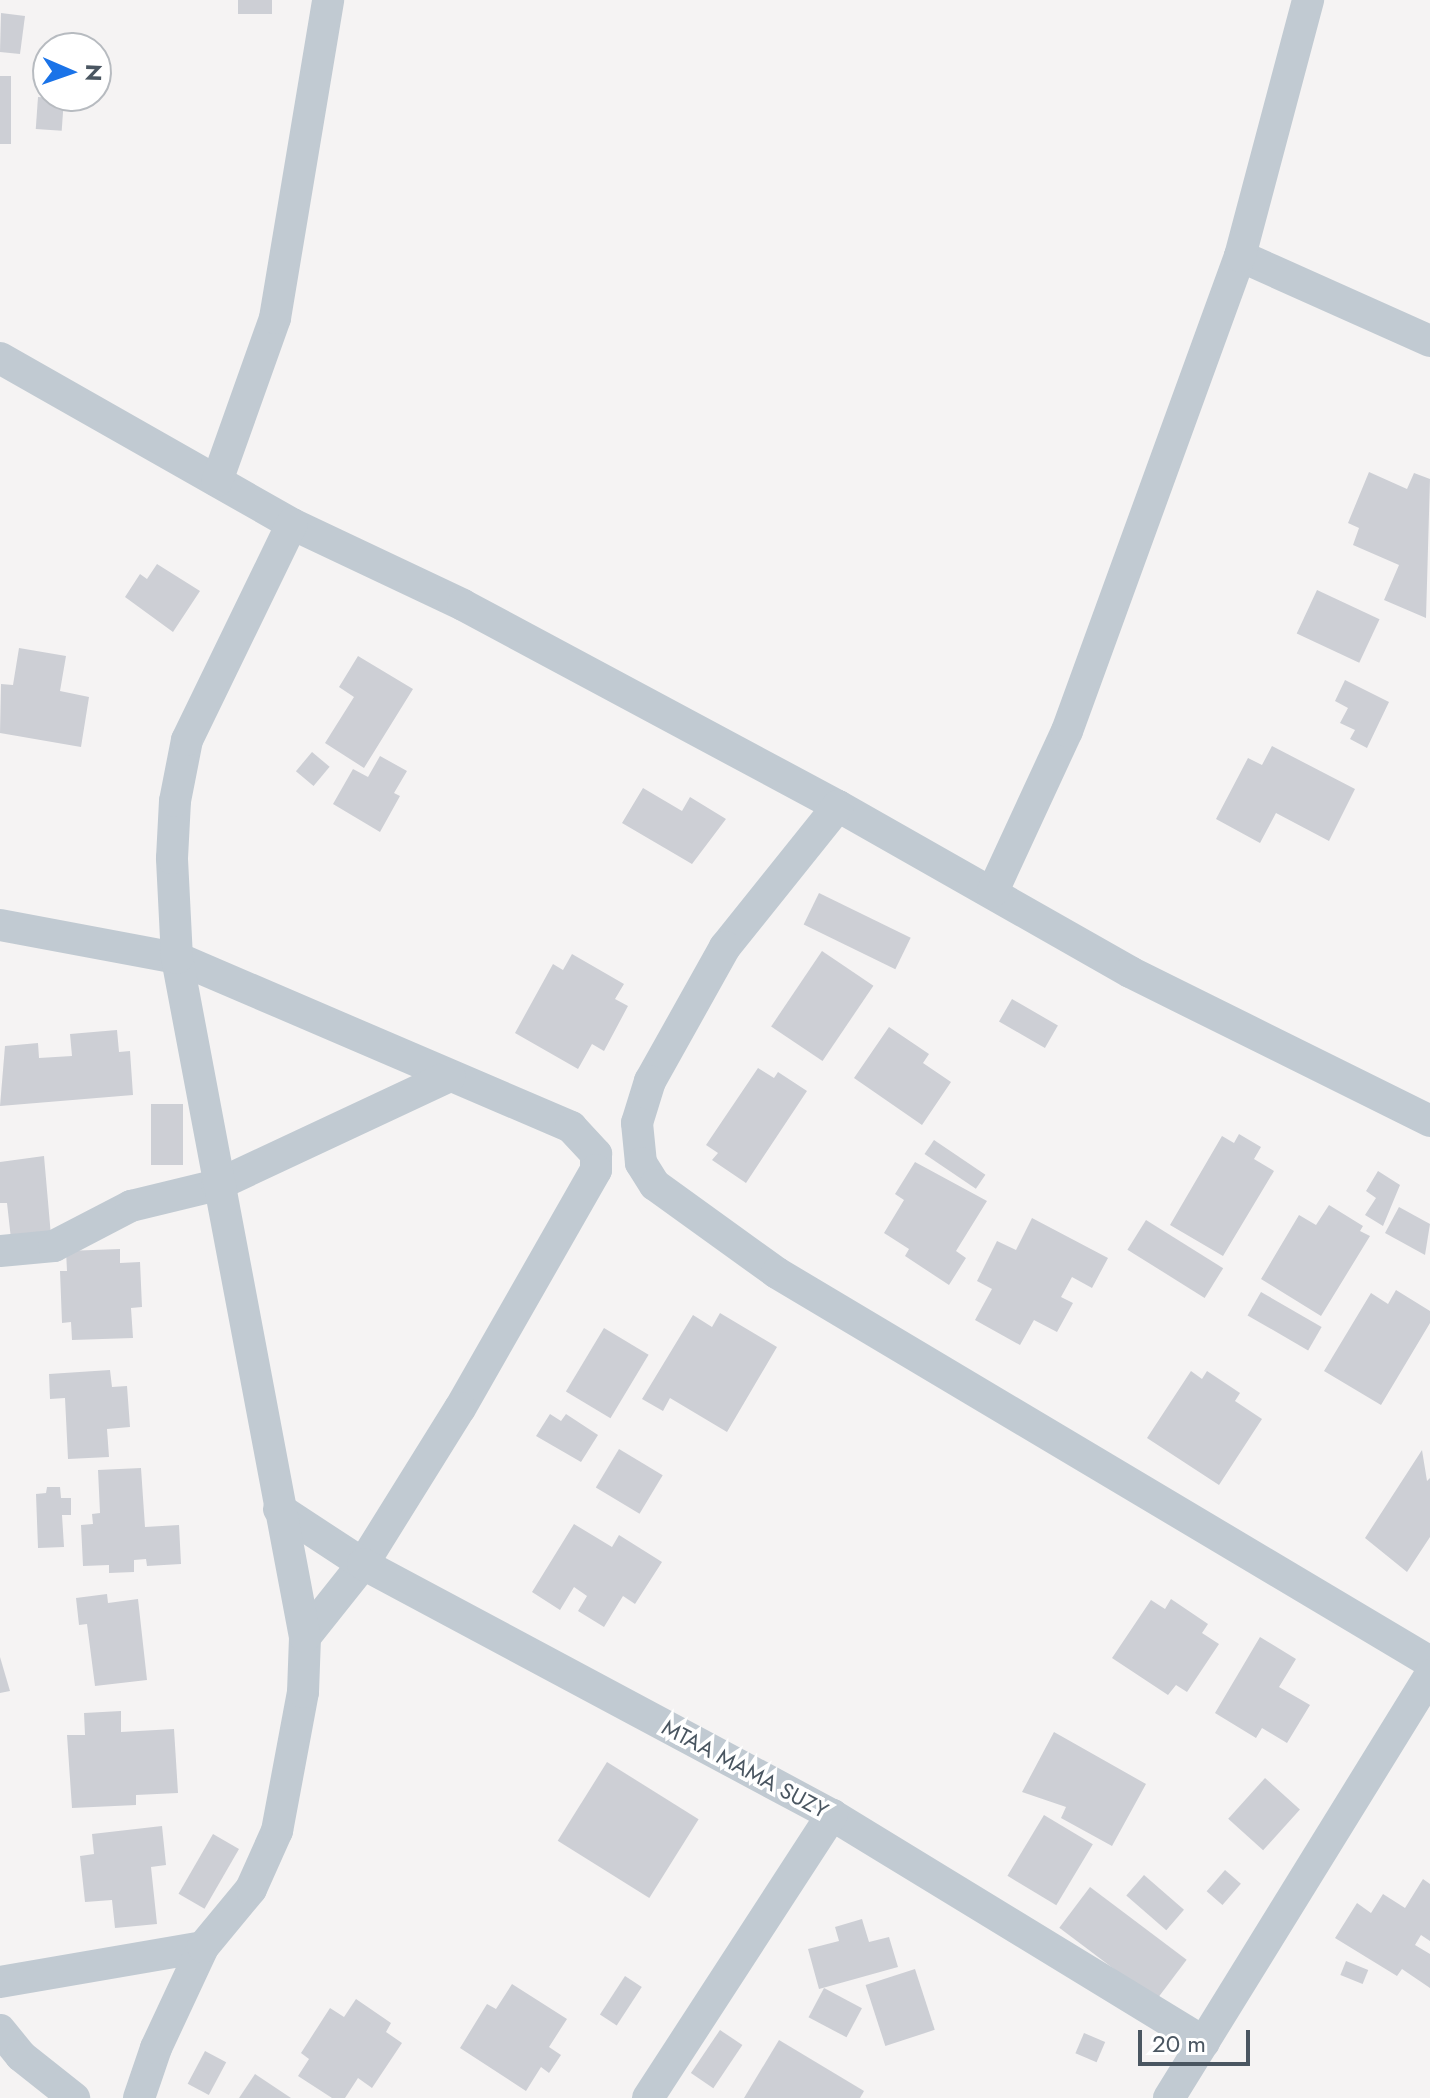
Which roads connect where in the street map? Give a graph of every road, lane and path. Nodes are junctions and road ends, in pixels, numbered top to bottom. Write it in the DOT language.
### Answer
graph roads {
  1 [pos="328,0"];
  2 [pos="1308,0"];
  3 [pos="1240,256"];
  4 [pos="1430,341"];
  5 [pos="0,358"];
  6 [pos="217,481"];
  7 [pos="292,524"];
  8 [pos="838,806"];
  9 [pos="993,891"];
  10 [pos="0,925"];
  11 [pos="177,958"];
  12 [pos="450,1076"];
  13 [pos="1430,1121"];
  14 [pos="217,1185"];
  15 [pos="0,1251"];
  16 [pos="279,1509"];
  17 [pos="363,1564"];
  18 [pos="305,1637"];
  19 [pos="1430,1662"];
  20 [pos="1430,1675"];
  21 [pos="1415,1723"];
  22 [pos="832,1815"];
  23 [pos="203,1947"];
  24 [pos="0,1982"];
  25 [pos="0,2030"];
  26 [pos="1204,2042"];
  27 [pos="74,2098"];
  28 [pos="139,2098"];
  29 [pos="648,2098"];
  30 [pos="1169,2098"];
  1 -- 6 [label="street"];
  2 -- 3 [label="street"];
  3 -- 4 [label="street"];
  3 -- 9 [label="street"];
  5 -- 6 [label="street"];
  6 -- 7 [label="street"];
  7 -- 8 [label="street"];
  7 -- 11 [label="street"];
  8 -- 9 [label="street"];
  8 -- 19 [label="street"];
  9 -- 13 [label="street"];
  10 -- 11 [label="street"];
  11 -- 12 [label="street"];
  11 -- 14 [label="street"];
  12 -- 14 [label="street"];
  12 -- 17 [label="street"];
  14 -- 15 [label="street"];
  14 -- 16 [label="street"];
  16 -- 17 [label="street, MTAA MAMA SUZY"];
  16 -- 18 [label="street"];
  17 -- 18 [label="street"];
  17 -- 22 [label="street, MTAA MAMA SUZY"];
  18 -- 23 [label="street"];
  20 -- 21 [label="street"];
  21 -- 26 [label="street"];
  22 -- 26 [label="street, MTAA MAMA SUZY"];
  22 -- 29 [label="street"];
  23 -- 24 [label="street"];
  23 -- 28 [label="street"];
  25 -- 27 [label="street"];
  26 -- 30 [label="street"];
}
